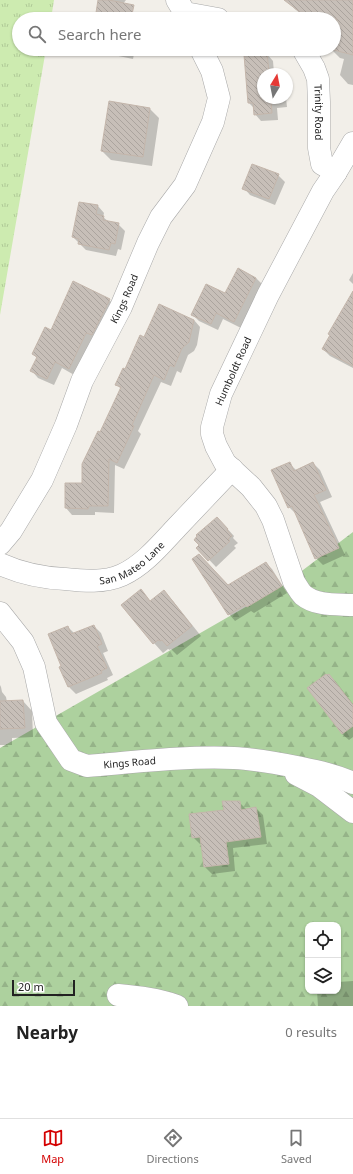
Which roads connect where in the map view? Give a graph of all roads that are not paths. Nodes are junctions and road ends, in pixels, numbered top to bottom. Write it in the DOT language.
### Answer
graph roads {
  1 [pos="205,56"];
  2 [pos="307,56"];
  3 [pos="353,143"];
  4 [pos="336,172"];
  5 [pos="232,469"];
  6 [pos="0,544"];
  7 [pos="0,564"];
  8 [pos="353,605"];
  9 [pos="0,613"];
  10 [pos="274,763"];
  11 [pos="353,783"];
  12 [pos="353,812"];
  13 [pos="118,995"];
  14 [pos="177,1006"];
  1 -- 6 [label="street, Kings Road"];
  2 -- 4 [label="street, Trinity Road"];
  3 -- 4 [label="street, Humboldt Road"];
  4 -- 5 [label="street, Humboldt Road"];
  5 -- 7 [label="street, San Mateo Lane"];
  5 -- 8 [label="street, Humboldt Road"];
  9 -- 10 [label="street, Kings Road"];
  10 -- 11 [label="street, Kings Road"];
  10 -- 12 [label="street"];
  13 -- 14 [label="street"];
}
